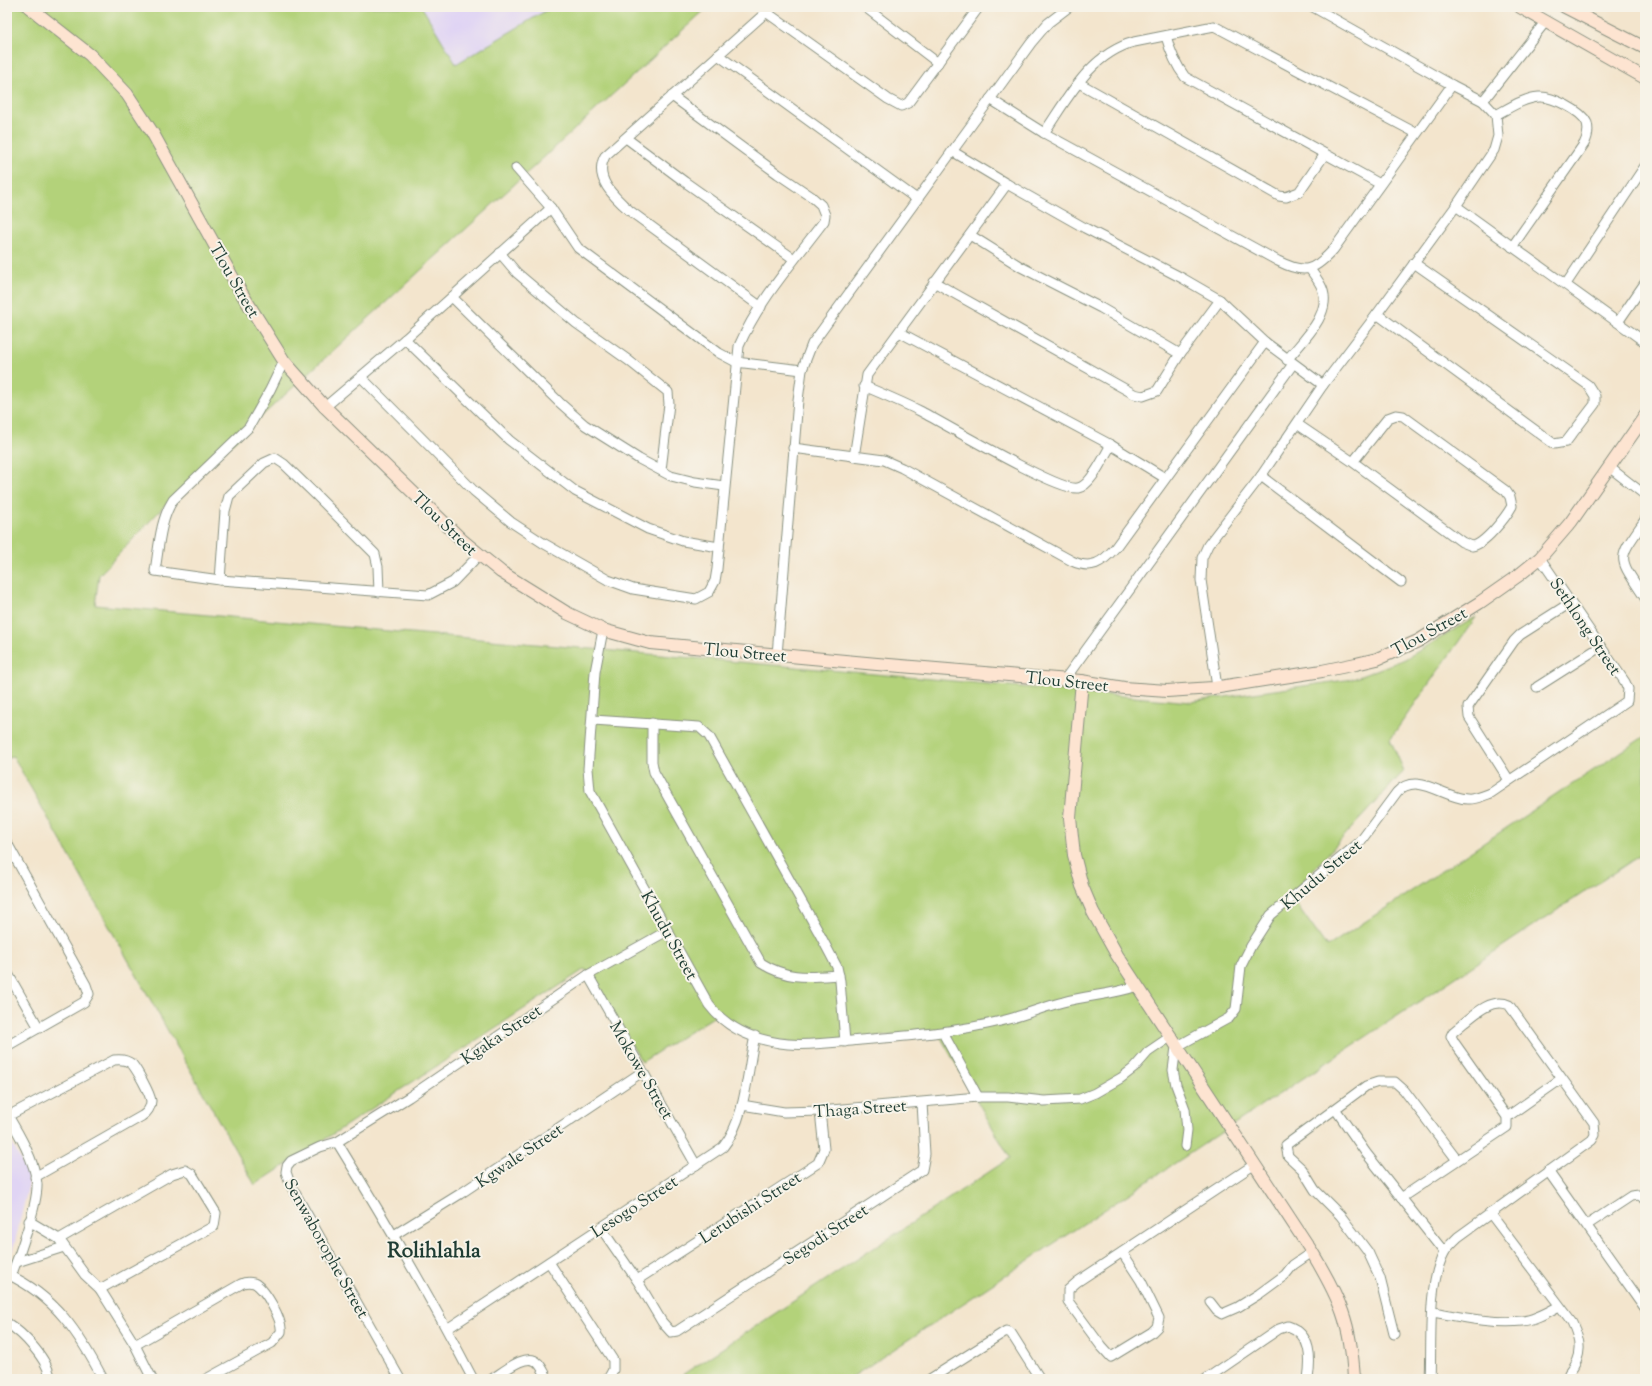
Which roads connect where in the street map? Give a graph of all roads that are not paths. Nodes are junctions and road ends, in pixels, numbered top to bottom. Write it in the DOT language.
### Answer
graph roads {
  1 [pos="29,7"];
  2 [pos="865,7"];
  3 [pos="1069,7"];
  4 [pos="1313,7"];
  5 [pos="1520,7"];
  6 [pos="1565,7"];
  7 [pos="976,8"];
  8 [pos="769,9"];
  9 [pos="1546,21"];
  10 [pos="1166,36"];
  11 [pos="1645,48"];
  12 [pos="718,55"];
  13 [pos="938,63"];
  14 [pos="1645,78"];
  15 [pos="1078,83"];
  16 [pos="1452,85"];
  17 [pos="672,96"];
  18 [pos="990,99"];
  19 [pos="1483,101"];
  20 [pos="1496,115"];
  21 [pos="1044,133"];
  22 [pos="1416,133"];
  23 [pos="626,138"];
  24 [pos="952,151"];
  25 [pos="1325,154"];
  26 [pos="1645,166"];
  27 [pos="516,168"];
  28 [pos="1007,184"];
  29 [pos="1380,184"];
  30 [pos="918,200"];
  31 [pos="1456,206"];
  32 [pos="551,208"];
  33 [pos="970,235"];
  34 [pos="1512,247"];
  35 [pos="500,253"];
  36 [pos="794,259"];
  37 [pos="1414,262"];
  38 [pos="1310,269"];
  39 [pos="934,282"];
  40 [pos="1645,283"];
  41 [pos="1566,284"];
  42 [pos="452,297"];
  43 [pos="1220,300"];
  44 [pos="761,307"];
  45 [pos="1377,314"];
  46 [pos="1618,322"];
  47 [pos="899,332"];
  48 [pos="405,339"];
  49 [pos="1265,342"];
  50 [pos="1645,342"];
  51 [pos="1180,354"];
  52 [pos="284,361"];
  53 [pos="736,362"];
  54 [pos="1290,362"];
  55 [pos="802,370"];
  56 [pos="362,378"];
  57 [pos="1323,385"];
  58 [pos="864,386"];
  59 [pos="325,407"];
  60 [pos="1645,416"];
  61 [pos="1297,424"];
  62 [pos="1111,445"];
  63 [pos="793,448"];
  64 [pos="854,457"];
  65 [pos="1353,462"];
  66 [pos="1609,467"];
  67 [pos="661,470"];
  68 [pos="1261,476"];
  69 [pos="1165,478"];
  70 [pos="724,486"];
  71 [pos="1645,495"];
  72 [pos="1645,520"];
  73 [pos="719,547"];
  74 [pos="479,555"];
  75 [pos="1540,558"];
  76 [pos="220,580"];
  77 [pos="1401,582"];
  78 [pos="379,592"];
  79 [pos="1645,598"];
  80 [pos="1570,603"];
  81 [pos="602,630"];
  82 [pos="1600,647"];
  83 [pos="777,655"];
  84 [pos="1065,679"];
  85 [pos="1082,681"];
  86 [pos="1537,686"];
  87 [pos="1217,687"];
  88 [pos="1628,696"];
  89 [pos="593,720"];
  90 [pos="652,723"];
  91 [pos="1509,780"];
  92 [pos="7,843"];
  93 [pos="667,931"];
  94 [pos="7,972"];
  95 [pos="588,975"];
  96 [pos="839,975"];
  97 [pos="1137,986"];
  98 [pos="39,1028"];
  99 [pos="943,1033"];
  100 [pos="755,1036"];
  101 [pos="845,1042"];
  102 [pos="1173,1042"];
  103 [pos="7,1046"];
  104 [pos="642,1072"];
  105 [pos="1561,1079"];
  106 [pos="978,1098"];
  107 [pos="922,1103"];
  108 [pos="742,1105"];
  109 [pos="1336,1110"];
  110 [pos="820,1111"];
  111 [pos="8,1115"];
  112 [pos="1507,1117"];
  113 [pos="337,1142"];
  114 [pos="1185,1146"];
  115 [pos="1457,1160"];
  116 [pos="1255,1164"];
  117 [pos="696,1165"];
  118 [pos="1548,1171"];
  119 [pos="36,1177"];
  120 [pos="1401,1198"];
  121 [pos="1645,1199"];
  122 [pos="1490,1213"];
  123 [pos="29,1221"];
  124 [pos="1587,1225"];
  125 [pos="601,1228"];
  126 [pos="394,1235"];
  127 [pos="59,1239"];
  128 [pos="64,1247"];
  129 [pos="1122,1252"];
  130 [pos="1312,1252"];
  131 [pos="1444,1252"];
  132 [pos="17,1262"];
  133 [pos="549,1262"];
  134 [pos="9,1275"];
  135 [pos="637,1280"];
  136 [pos="100,1288"];
  137 [pos="1210,1302"];
  138 [pos="1559,1306"];
  139 [pos="1645,1308"];
  140 [pos="1433,1312"];
  141 [pos="7,1323"];
  142 [pos="447,1329"];
  143 [pos="1394,1334"];
  144 [pos="135,1345"];
  145 [pos="1569,1373"];
  146 [pos="50,1379"];
  147 [pos="103,1379"];
  148 [pos="152,1379"];
  149 [pos="206,1379"];
  150 [pos="400,1379"];
  151 [pos="472,1379"];
  152 [pos="492,1379"];
  153 [pos="548,1379"];
  154 [pos="608,1379"];
  155 [pos="930,1379"];
  156 [pos="1040,1379"];
  157 [pos="1206,1379"];
  158 [pos="1308,1379"];
  159 [pos="1354,1379"];
  160 [pos="1430,1379"];
  1 -- 52 [label="street, Tlou Street"];
  2 -- 13 [label="street"];
  3 -- 18 [label="street"];
  4 -- 16 [label="street"];
  5 -- 9 [label="street"];
  6 -- 11 [label="street"];
  7 -- 13 [label="street"];
  8 -- 12 [label="street"];
  8 -- 13 [label="street"];
  9 -- 14 [label="street"];
  9 -- 19 [label="street"];
  10 -- 15 [label="street"];
  10 -- 22 [label="street"];
  10 -- 25 [label="street"];
  12 -- 17 [label="street"];
  12 -- 30 [label="street"];
  15 -- 21 [label="street"];
  15 -- 25 [label="street"];
  16 -- 19 [label="street"];
  16 -- 22 [label="street"];
  17 -- 23 [label="street"];
  17 -- 36 [label="street"];
  18 -- 21 [label="street"];
  18 -- 24 [label="street"];
  19 -- 20 [label="street"];
  20 -- 31 [label="street"];
  20 -- 34 [label="street"];
  21 -- 38 [label="street"];
  22 -- 29 [label="street"];
  23 -- 36 [label="street"];
  23 -- 44 [label="street"];
  24 -- 28 [label="street"];
  24 -- 30 [label="street"];
  25 -- 29 [label="street"];
  26 -- 41 [label="street"];
  27 -- 32 [label="street"];
  28 -- 33 [label="street"];
  28 -- 43 [label="street"];
  29 -- 38 [label="street"];
  30 -- 55 [label="street"];
  31 -- 34 [label="street"];
  31 -- 37 [label="street"];
  32 -- 35 [label="street"];
  32 -- 53 [label="street"];
  33 -- 39 [label="street"];
  33 -- 51 [label="street"];
  34 -- 41 [label="street"];
  35 -- 42 [label="street"];
  35 -- 67 [label="street"];
  36 -- 44 [label="street"];
  37 -- 45 [label="street"];
  37 -- 45 [label="street"];
  38 -- 54 [label="street"];
  39 -- 47 [label="street"];
  39 -- 51 [label="street"];
  40 -- 46 [label="street"];
  41 -- 46 [label="street"];
  42 -- 48 [label="street"];
  42 -- 67 [label="street"];
  43 -- 49 [label="street"];
  43 -- 51 [label="street"];
  44 -- 53 [label="street"];
  45 -- 57 [label="street"];
  46 -- 50 [label="street"];
  47 -- 58 [label="street"];
  47 -- 62 [label="street"];
  48 -- 56 [label="street"];
  48 -- 73 [label="street"];
  49 -- 54 [label="street"];
  49 -- 69 [label="street"];
  52 -- 59 [label="street, Tlou Street"];
  52 -- 76 [label="street"];
  53 -- 55 [label="street"];
  53 -- 70 [label="street"];
  54 -- 57 [label="street"];
  54 -- 84 [label="street"];
  55 -- 63 [label="street"];
  56 -- 59 [label="street"];
  56 -- 73 [label="street"];
  57 -- 61 [label="street"];
  58 -- 62 [label="street"];
  58 -- 64 [label="street"];
  59 -- 74 [label="street, Tlou Street"];
  60 -- 66 [label="street, Tlou Street"];
  61 -- 65 [label="street"];
  61 -- 68 [label="street"];
  62 -- 69 [label="street"];
  63 -- 64 [label="street"];
  63 -- 83 [label="street"];
  64 -- 69 [label="street"];
  65 -- 65 [label="street"];
  66 -- 71 [label="street"];
  66 -- 75 [label="street, Tlou Street"];
  67 -- 70 [label="street"];
  68 -- 77 [label="street"];
  68 -- 87 [label="street"];
  70 -- 73 [label="street"];
  72 -- 79 [label="street"];
  74 -- 78 [label="street"];
  74 -- 81 [label="street, Tlou Street"];
  75 -- 80 [label="street, Sethlong Street"];
  75 -- 87 [label="street, Tlou Street"];
  76 -- 78 [label="street"];
  76 -- 78 [label="street"];
  80 -- 82 [label="street, Sethlong Street"];
  80 -- 91 [label="street"];
  81 -- 83 [label="street, Tlou Street"];
  81 -- 89 [label="street, Khudu Street"];
  82 -- 86 [label="street"];
  82 -- 88 [label="street, Sethlong Street"];
  83 -- 84 [label="street, Tlou Street"];
  84 -- 85 [label="street, Tlou Street"];
  85 -- 87 [label="street, Tlou Street"];
  85 -- 97 [label="street"];
  88 -- 91 [label="street, Khudu Street"];
  89 -- 90 [label="street"];
  89 -- 93 [label="street, Khudu Street"];
  90 -- 96 [label="street"];
  90 -- 96 [label="street"];
  91 -- 102 [label="street, Khudu Street"];
  92 -- 98 [label="street"];
  93 -- 95 [label="street, Kgaka Street"];
  93 -- 100 [label="street, Khudu Street"];
  94 -- 98 [label="street"];
  95 -- 104 [label="street, Mokowe Street"];
  95 -- 113 [label="street, Kgaka Street"];
  96 -- 101 [label="street"];
  97 -- 99 [label="street, Khudu Street"];
  97 -- 102 [label="street"];
  98 -- 103 [label="street"];
  99 -- 101 [label="street, Khudu Street"];
  99 -- 106 [label="street"];
  100 -- 101 [label="street, Khudu Street"];
  100 -- 108 [label="street, Lesogo Street"];
  102 -- 106 [label="street, Khudu Street"];
  102 -- 114 [label="street"];
  102 -- 116 [label="street"];
  104 -- 117 [label="street, Mokowe Street"];
  104 -- 126 [label="street, Kgwale Street"];
  105 -- 112 [label="street"];
  105 -- 112 [label="street"];
  105 -- 118 [label="street"];
  106 -- 107 [label="street, Thaga Street"];
  107 -- 110 [label="street, Thaga Street"];
  107 -- 135 [label="street, Segodi Street"];
  108 -- 110 [label="street, Thaga Street"];
  108 -- 117 [label="street, Lesogo Street"];
  109 -- 115 [label="street"];
  109 -- 120 [label="street"];
  109 -- 143 [label="street"];
  110 -- 135 [label="street, Lerubishi Street"];
  111 -- 119 [label="street"];
  111 -- 119 [label="street"];
  112 -- 115 [label="street"];
  113 -- 126 [label="street"];
  113 -- 150 [label="street, Senwaborophe Street"];
  115 -- 120 [label="street"];
  116 -- 129 [label="street"];
  116 -- 130 [label="street"];
  117 -- 125 [label="street, Lesogo Street"];
  118 -- 122 [label="street"];
  118 -- 124 [label="street"];
  119 -- 123 [label="street"];
  120 -- 131 [label="street"];
  121 -- 124 [label="street"];
  122 -- 131 [label="street"];
  122 -- 138 [label="street"];
  123 -- 127 [label="street"];
  123 -- 132 [label="street"];
  124 -- 139 [label="street"];
  125 -- 133 [label="street, Lesogo Street"];
  125 -- 135 [label="street"];
  126 -- 142 [label="street"];
  127 -- 128 [label="street"];
  127 -- 136 [label="street"];
  128 -- 132 [label="street"];
  128 -- 136 [label="street"];
  129 -- 129 [label="street"];
  130 -- 137 [label="street"];
  130 -- 159 [label="street"];
  131 -- 140 [label="street"];
  132 -- 134 [label="street"];
  133 -- 142 [label="street, Lesogo Street"];
  133 -- 154 [label="street"];
  134 -- 147 [label="street"];
  136 -- 144 [label="street"];
  138 -- 140 [label="street"];
  138 -- 145 [label="street"];
  140 -- 160 [label="street"];
  141 -- 146 [label="street"];
  142 -- 151 [label="street"];
  144 -- 148 [label="street"];
  144 -- 149 [label="street"];
  152 -- 153 [label="street"];
  155 -- 156 [label="street"];
  157 -- 158 [label="street"];
}
